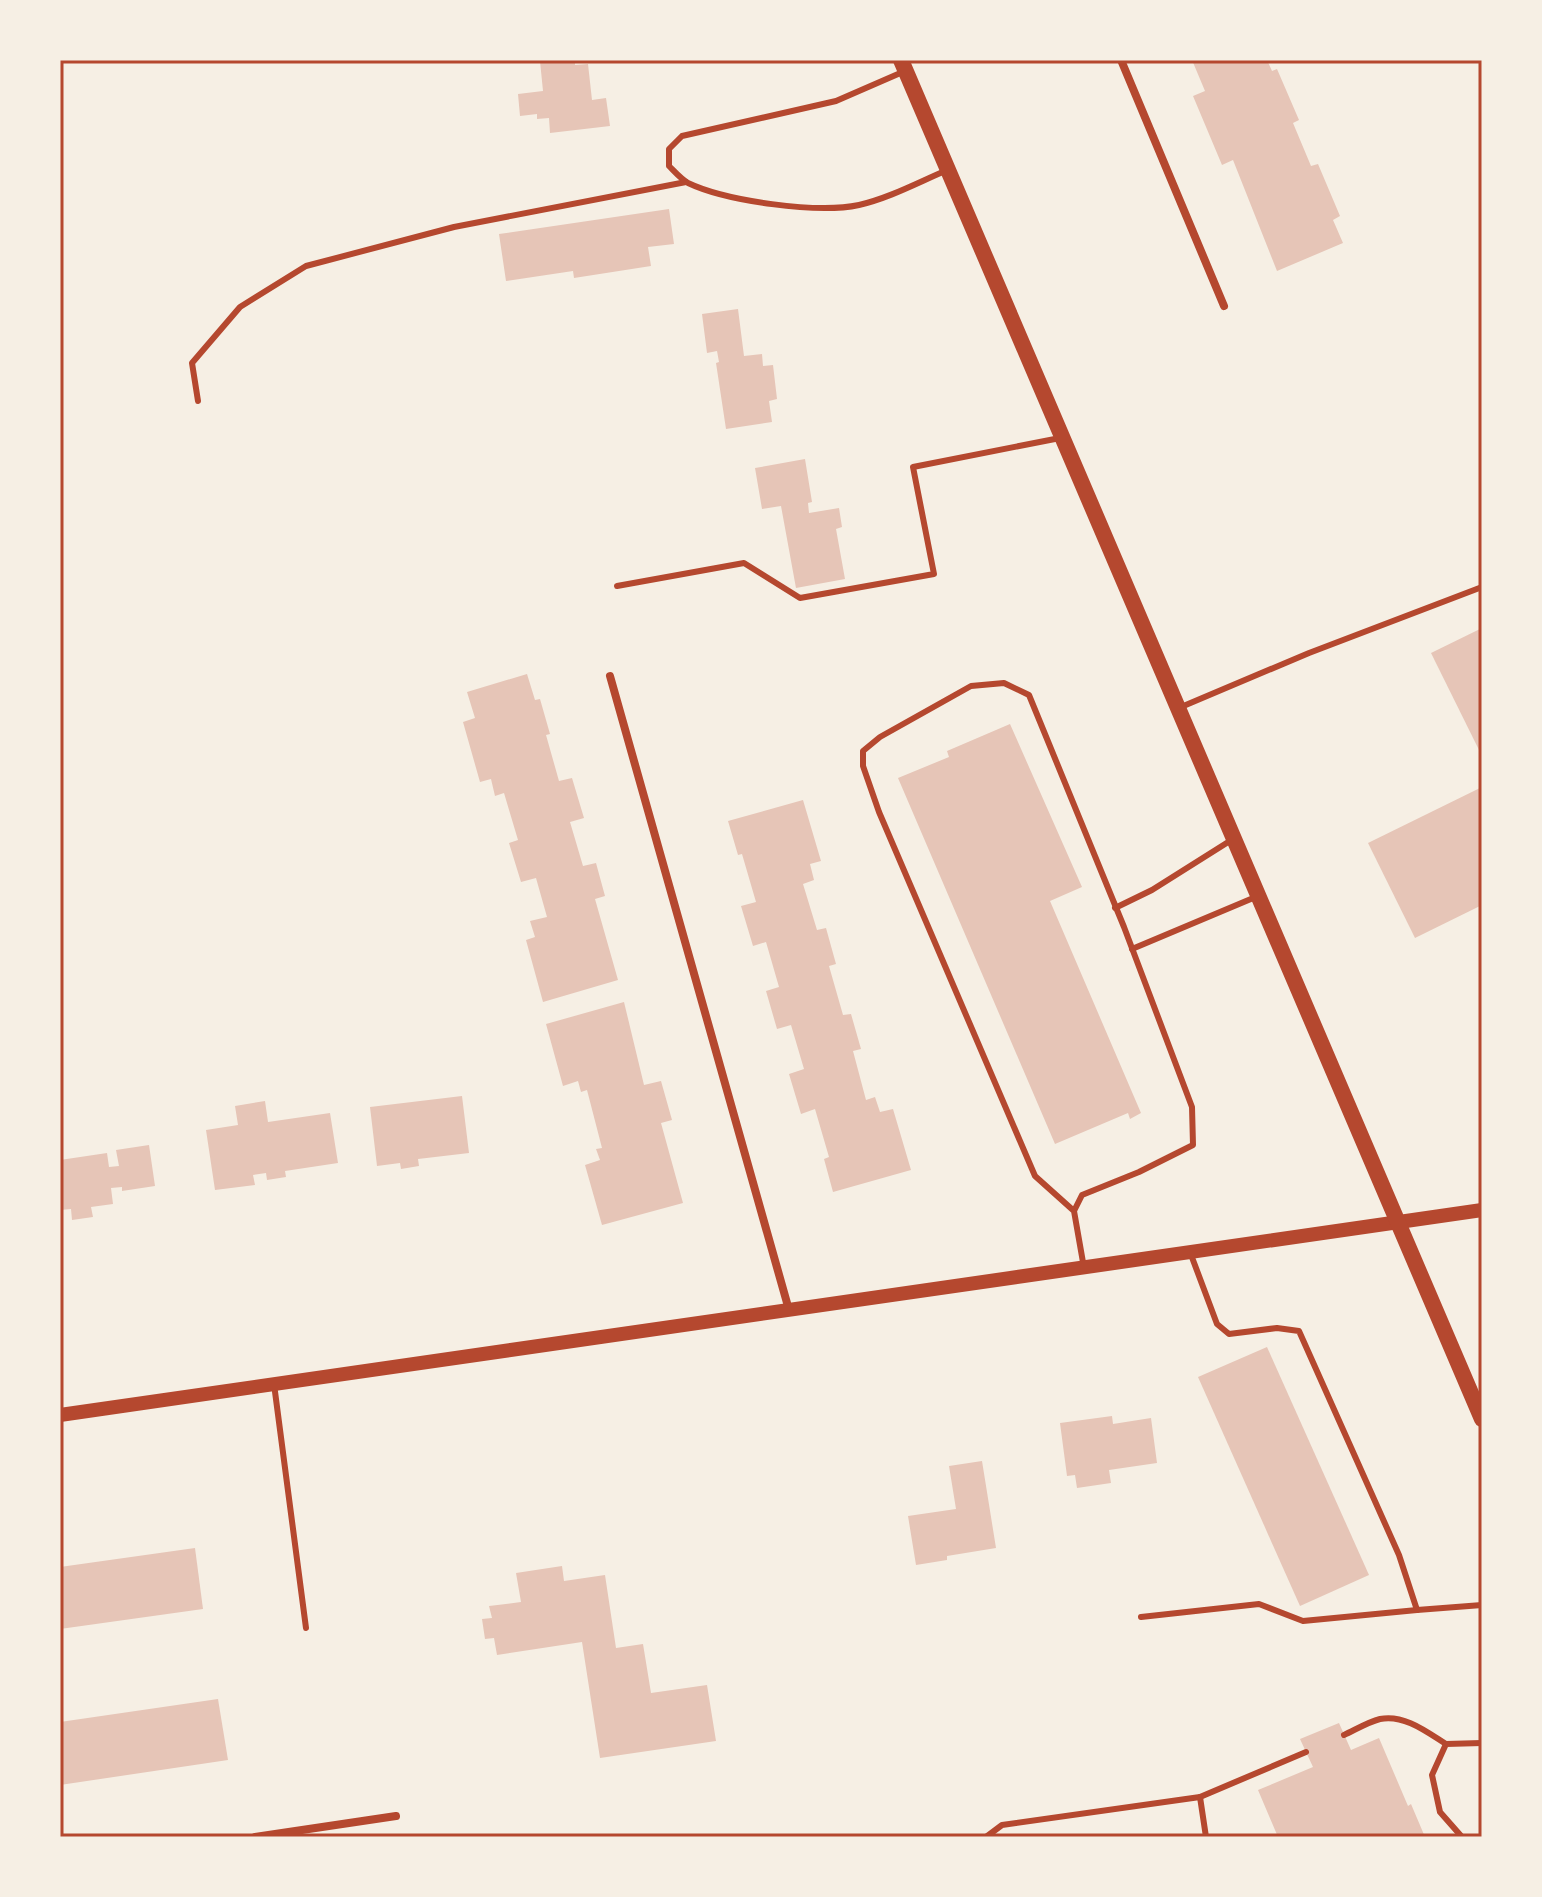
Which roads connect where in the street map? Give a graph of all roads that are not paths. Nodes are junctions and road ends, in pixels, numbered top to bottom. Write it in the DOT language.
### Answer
graph roads {
  1 [pos="1121,60"];
  2 [pos="904,65"];
  3 [pos="949,169"];
  4 [pos="686,182"];
  5 [pos="1224,306"];
  6 [pos="198,401"];
  7 [pos="1063,437"];
  8 [pos="617,586"];
  9 [pos="1482,587"];
  10 [pos="610,676"];
  11 [pos="1179,708"];
  12 [pos="1234,838"];
  13 [pos="1259,896"];
  14 [pos="1115,908"];
  15 [pos="1132,949"];
  16 [pos="1482,1210"];
  17 [pos="1074,1211"];
  18 [pos="1400,1222"];
  19 [pos="1190,1252"];
  20 [pos="1084,1268"];
  21 [pos="789,1310"];
  22 [pos="274,1384"];
  23 [pos="60,1415"];
  24 [pos="1482,1419"];
  25 [pos="1482,1605"];
  26 [pos="1417,1610"];
  27 [pos="1141,1617"];
  28 [pos="306,1628"];
  29 [pos="1344,1735"];
  30 [pos="1482,1743"];
  31 [pos="1446,1744"];
  32 [pos="1306,1752"];
  33 [pos="1200,1797"];
  34 [pos="396,1816"];
  35 [pos="255,1837"];
  36 [pos="986,1837"];
  37 [pos="1206,1837"];
  38 [pos="1462,1837"];
  1 -- 5 [label="street"];
  2 -- 3 [label="main road"];
  2 -- 4 [label="lane"];
  3 -- 4 [label="lane"];
  3 -- 7 [label="main road"];
  4 -- 6 [label="lane"];
  7 -- 8 [label="lane"];
  7 -- 11 [label="main road"];
  9 -- 11 [label="lane"];
  10 -- 21 [label="street"];
  11 -- 12 [label="main road"];
  12 -- 13 [label="main road"];
  12 -- 14 [label="lane"];
  13 -- 15 [label="lane"];
  13 -- 18 [label="main road"];
  14 -- 15 [label="lane"];
  14 -- 17 [label="lane"];
  15 -- 17 [label="lane"];
  16 -- 18 [label="street"];
  17 -- 20 [label="lane"];
  18 -- 19 [label="street"];
  18 -- 24 [label="main road"];
  19 -- 20 [label="street"];
  19 -- 26 [label="lane"];
  20 -- 21 [label="street"];
  21 -- 22 [label="street"];
  22 -- 23 [label="street"];
  22 -- 28 [label="lane"];
  25 -- 26 [label="lane"];
  26 -- 27 [label="lane"];
  29 -- 31 [label="lane"];
  30 -- 31 [label="lane"];
  31 -- 38 [label="lane"];
  32 -- 33 [label="lane"];
  33 -- 36 [label="lane"];
  33 -- 37 [label="lane"];
  34 -- 35 [label="street"];
}
